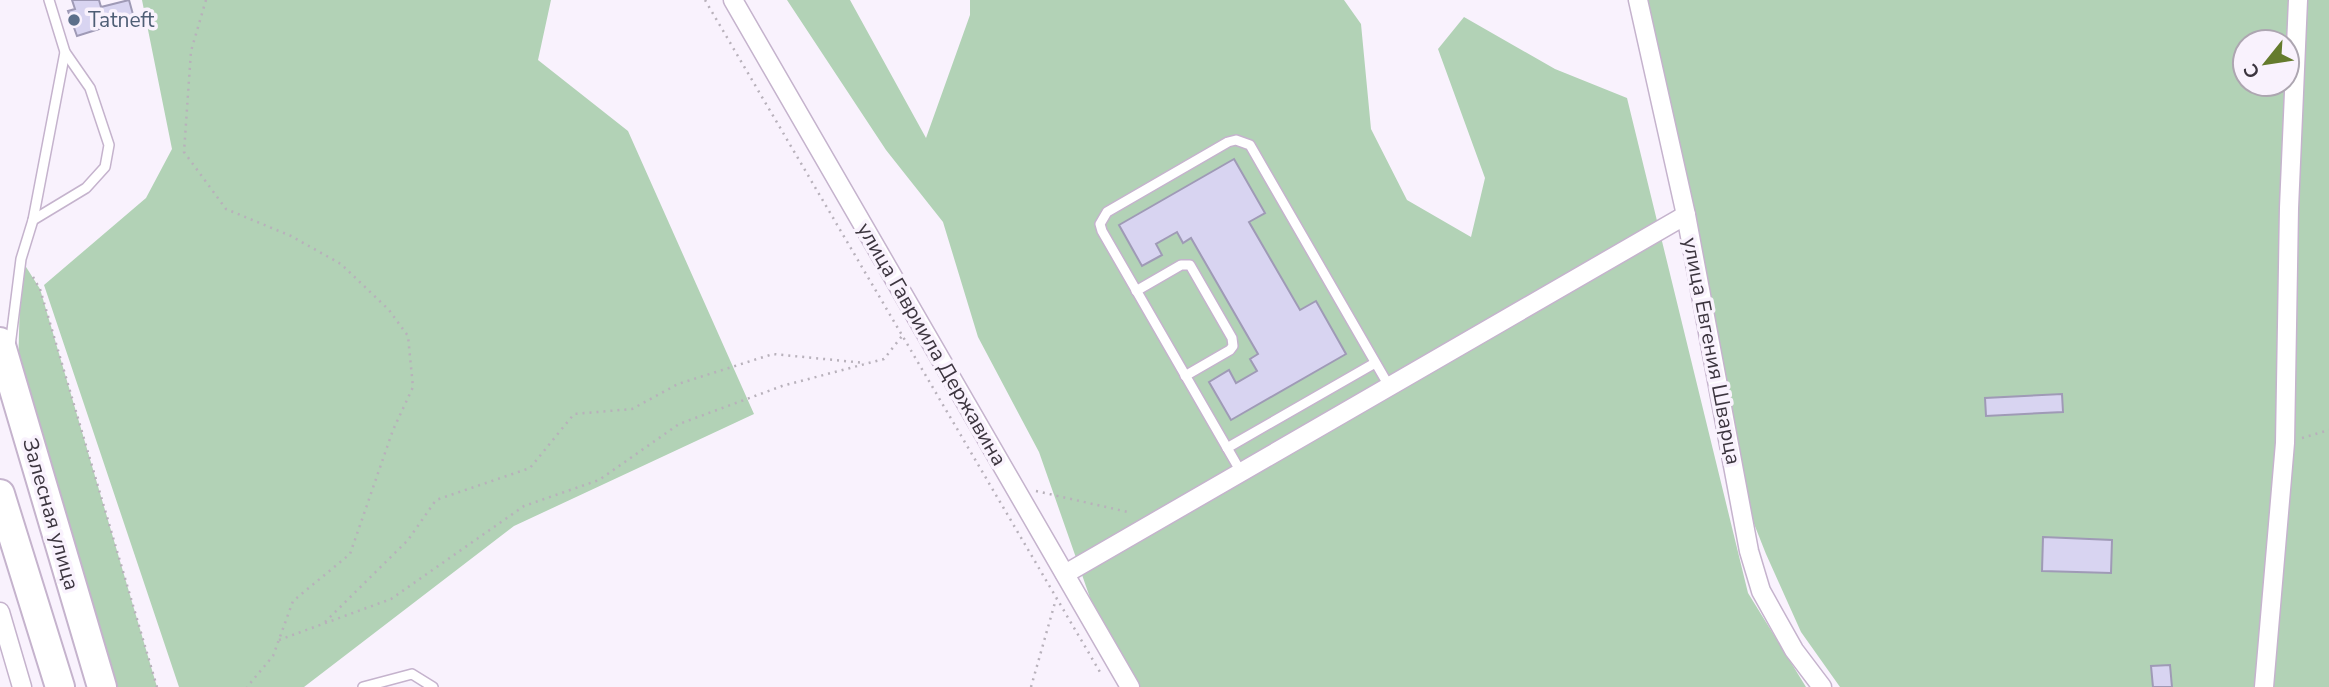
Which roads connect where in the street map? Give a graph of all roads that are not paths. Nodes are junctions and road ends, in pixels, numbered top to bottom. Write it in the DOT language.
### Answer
graph roads {
  1 [pos="49,0"];
  2 [pos="733,0"];
  3 [pos="1638,0"];
  4 [pos="2298,0"];
  5 [pos="65,52"];
  6 [pos="1686,215"];
  7 [pos="33,220"];
  8 [pos="1136,290"];
  9 [pos="4,354"];
  10 [pos="1376,363"];
  11 [pos="1185,376"];
  12 [pos="1389,386"];
  13 [pos="1227,449"];
  14 [pos="1241,472"];
  15 [pos="0,494"];
  16 [pos="1065,573"];
  17 [pos="0,612"];
  18 [pos="22,687"];
  19 [pos="60,687"];
  20 [pos="102,687"];
  21 [pos="363,687"];
  22 [pos="433,687"];
  23 [pos="1130,687"];
  24 [pos="1822,687"];
  25 [pos="2264,687"];
  1 -- 5 [label="lane"];
  2 -- 16 [label="street, улица Гавриила Державина"];
  3 -- 6 [label="street, улица Евгения Шварца"];
  4 -- 25 [label="street"];
  5 -- 7 [label="lane"];
  5 -- 7 [label="lane"];
  6 -- 12 [label="street"];
  6 -- 24 [label="street, улица Евгения Шварца"];
  7 -- 9 [label="lane"];
  8 -- 10 [label="lane"];
  8 -- 11 [label="lane"];
  8 -- 11 [label="lane"];
  9 -- 20 [label="main road, Залесная улица"];
  10 -- 12 [label="lane"];
  10 -- 13 [label="lane"];
  11 -- 13 [label="lane"];
  12 -- 14 [label="street"];
  13 -- 14 [label="lane"];
  14 -- 16 [label="street"];
  15 -- 19 [label="main road, Залесная улица"];
  16 -- 23 [label="street, улица Гавриила Державина"];
  17 -- 18 [label="street"];
  21 -- 22 [label="lane"];
}
